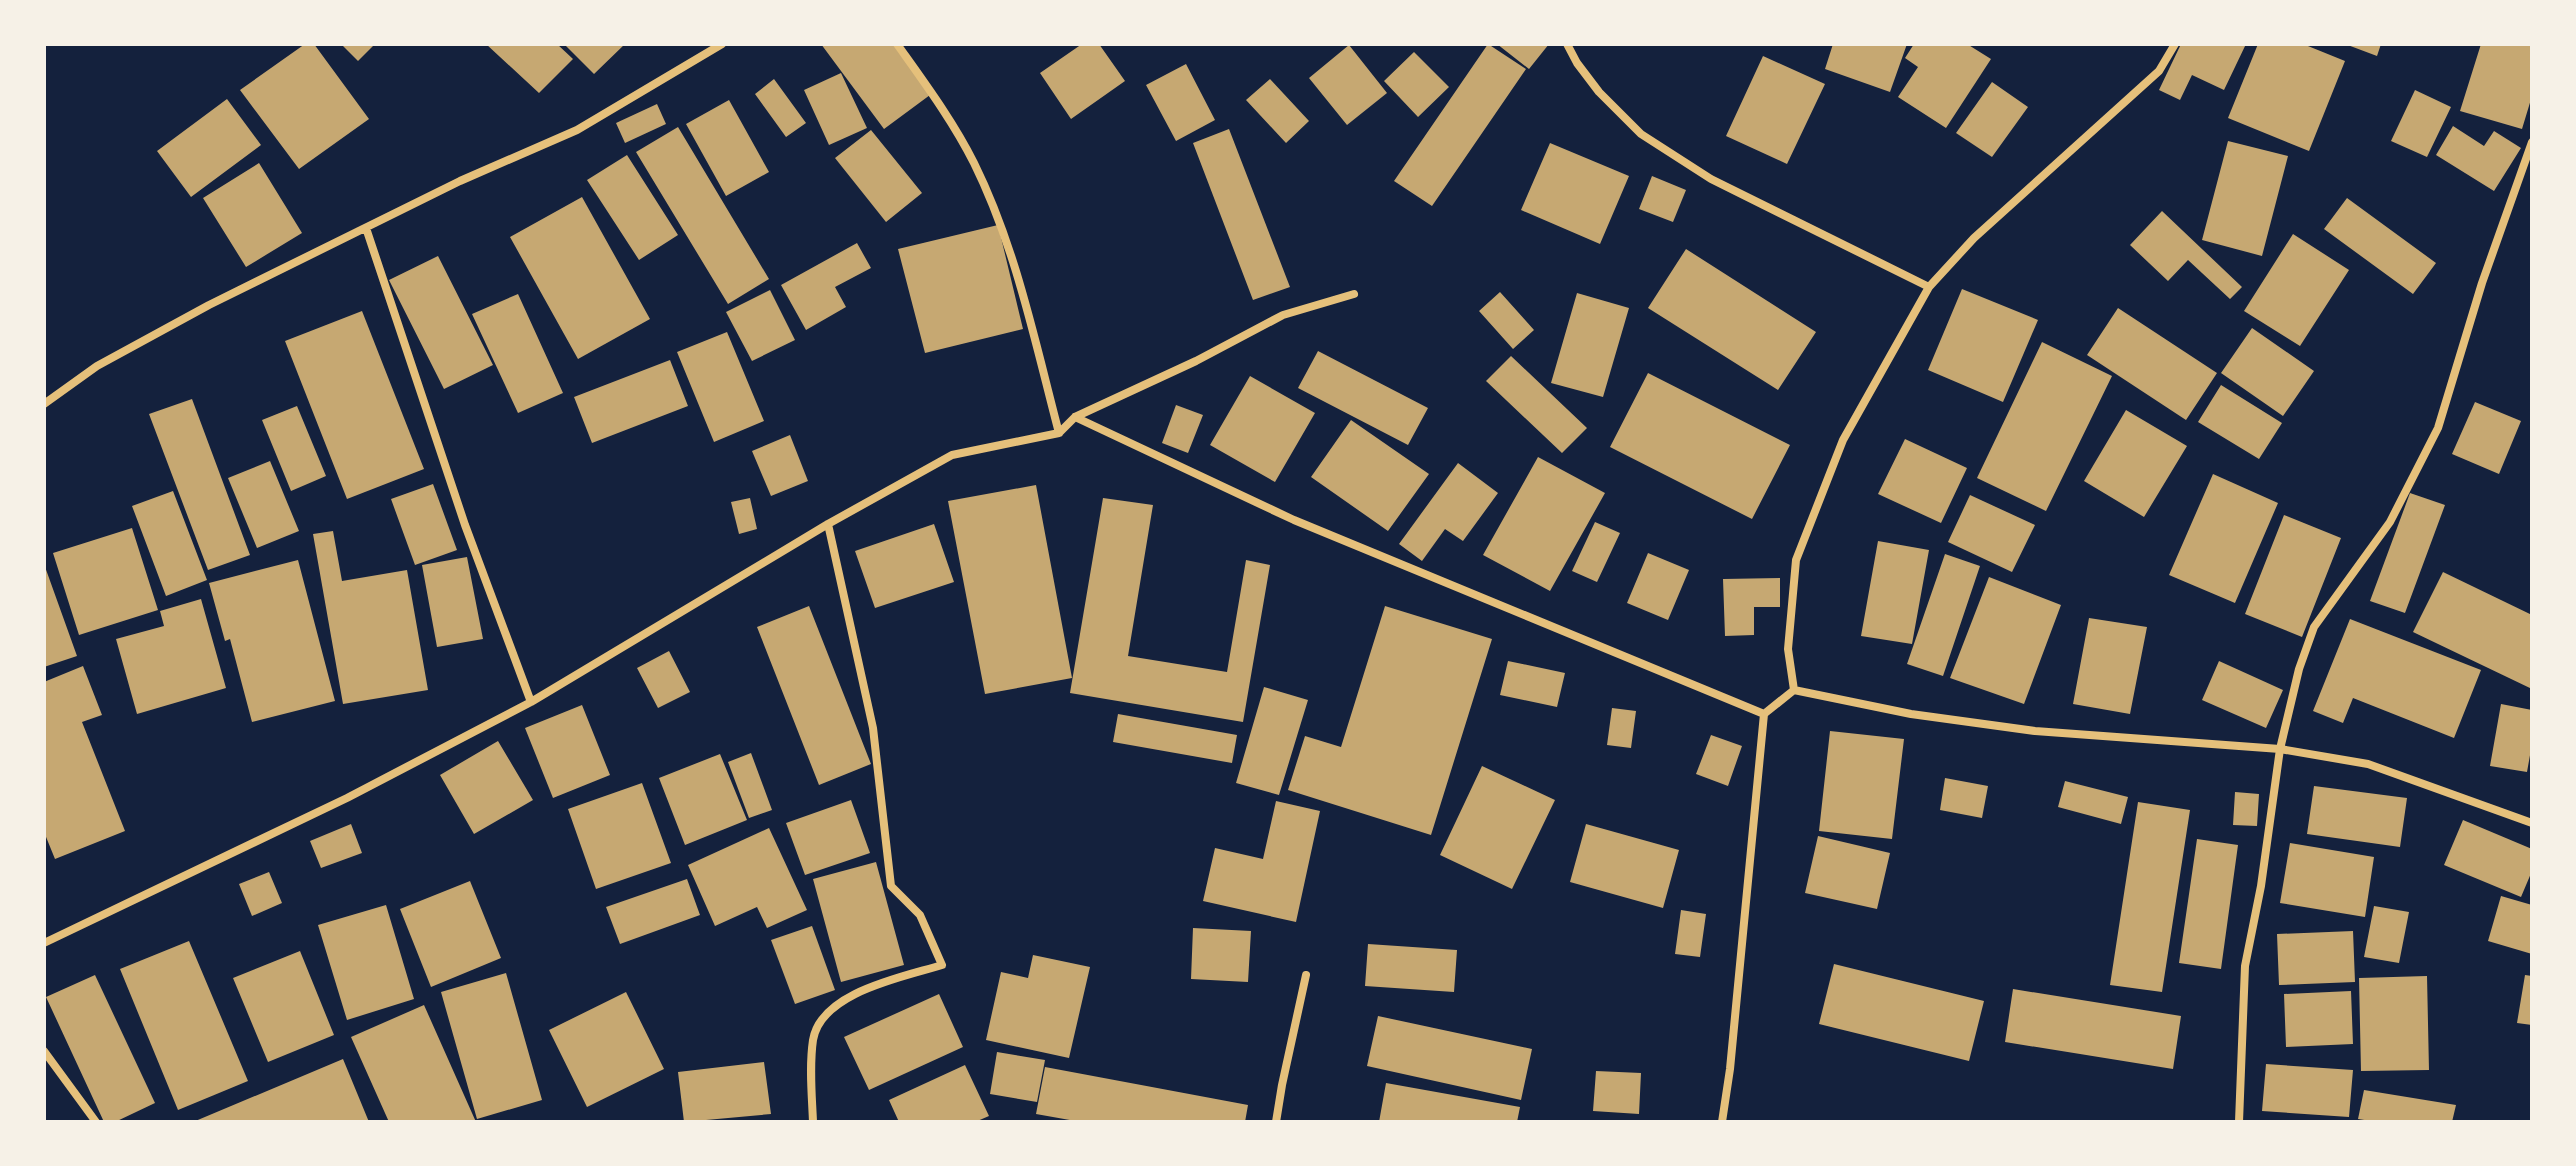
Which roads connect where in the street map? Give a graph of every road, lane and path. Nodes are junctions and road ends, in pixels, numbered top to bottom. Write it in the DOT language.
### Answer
graph roads {
  1 [pos="722,44"];
  2 [pos="897,44"];
  3 [pos="1567,44"];
  4 [pos="2175,44"];
  5 [pos="2532,142"];
  6 [pos="366,228"];
  7 [pos="1929,287"];
  8 [pos="1354,294"];
  9 [pos="44,404"];
  10 [pos="1075,417"];
  11 [pos="1059,433"];
  12 [pos="828,524"];
  13 [pos="1794,690"];
  14 [pos="531,702"];
  15 [pos="1764,714"];
  16 [pos="2280,749"];
  17 [pos="2532,823"];
  18 [pos="44,943"];
  19 [pos="1306,975"];
  20 [pos="44,1051"];
  21 [pos="96,1122"];
  22 [pos="813,1122"];
  23 [pos="1276,1122"];
  24 [pos="1722,1122"];
  25 [pos="2239,1122"];
  1 -- 6 [label="street"];
  2 -- 11 [label="street"];
  3 -- 7 [label="street"];
  4 -- 7 [label="street"];
  5 -- 16 [label="street"];
  6 -- 9 [label="street"];
  6 -- 14 [label="street"];
  7 -- 13 [label="street"];
  8 -- 10 [label="street"];
  10 -- 11 [label="street"];
  10 -- 15 [label="street"];
  11 -- 12 [label="street"];
  12 -- 14 [label="street"];
  12 -- 22 [label="street"];
  13 -- 15 [label="street"];
  13 -- 16 [label="street"];
  14 -- 18 [label="street"];
  15 -- 24 [label="street"];
  16 -- 17 [label="street"];
  16 -- 25 [label="street"];
  19 -- 23 [label="street"];
  20 -- 21 [label="street"];
}
